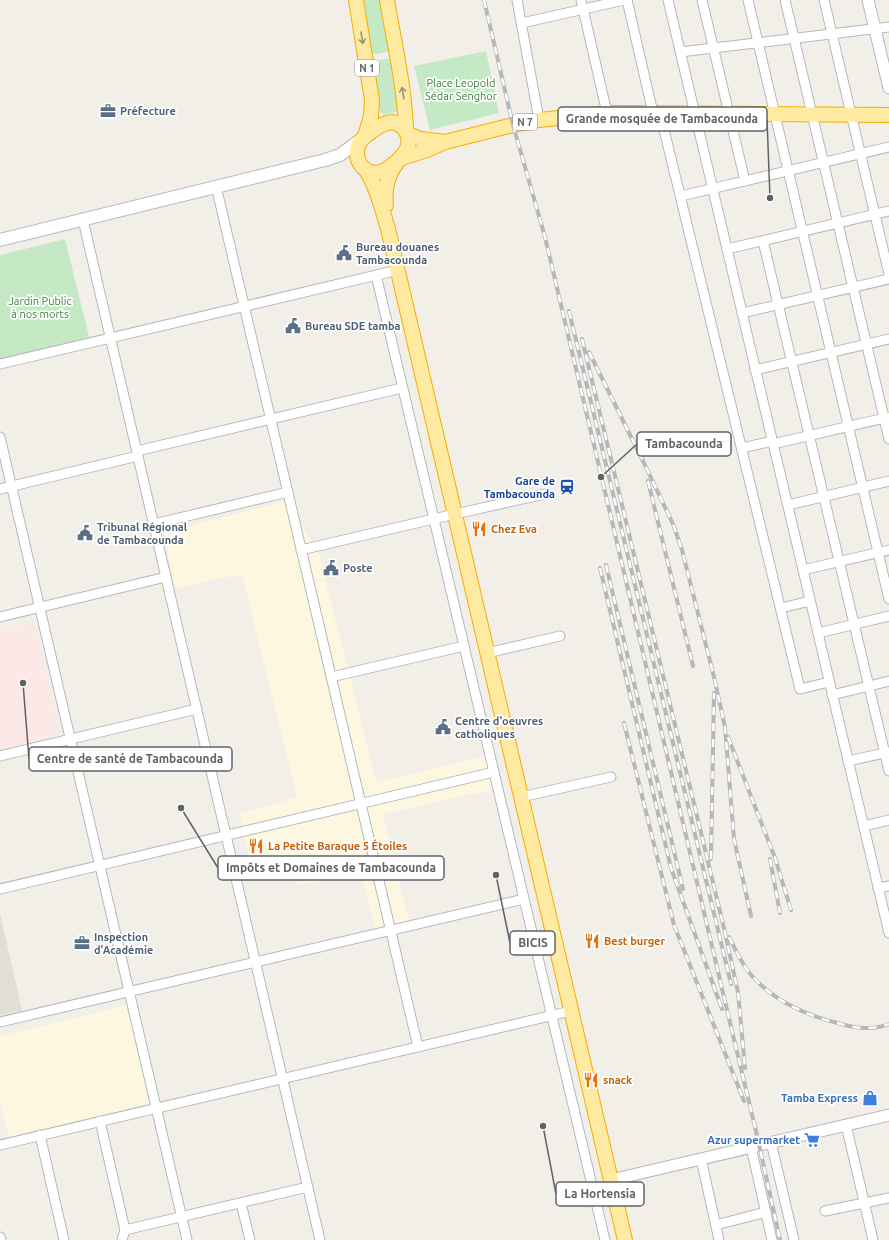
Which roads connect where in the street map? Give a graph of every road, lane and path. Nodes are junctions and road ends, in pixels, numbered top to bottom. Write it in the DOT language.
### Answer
graph roads {
  1 [pos="356,0"];
  2 [pos="388,0"];
  3 [pos="517,0"];
  4 [pos="624,0"];
  5 [pos="627,0"];
  6 [pos="668,0"];
  7 [pos="702,0"];
  8 [pos="748,0"];
  9 [pos="785,0"];
  10 [pos="824,0"];
  11 [pos="868,0"];
  12 [pos="582,5"];
  13 [pos="522,23"];
  14 [pos="889,28"];
  15 [pos="875,29"];
  16 [pos="832,34"];
  17 [pos="794,38"];
  18 [pos="758,43"];
  19 [pos="714,48"];
  20 [pos="680,52"];
  21 [pos="889,88"];
  22 [pos="607,113"];
  23 [pos="657,113"];
  24 [pos="695,114"];
  25 [pos="729,114"];
  26 [pos="774,114"];
  27 [pos="812,114"];
  28 [pos="851,115"];
  29 [pos="889,115"];
  30 [pos="540,120"];
  31 [pos="407,133"];
  32 [pos="364,137"];
  33 [pos="445,142"];
  34 [pos="889,147"];
  35 [pos="861,154"];
  36 [pos="325,160"];
  37 [pos="398,160"];
  38 [pos="824,162"];
  39 [pos="364,168"];
  40 [pos="788,171"];
  41 [pos="745,181"];
  42 [pos="216,186"];
  43 [pos="712,189"];
  44 [pos="681,196"];
  45 [pos="889,211"];
  46 [pos="875,214"];
  47 [pos="83,220"];
  48 [pos="838,223"];
  49 [pos="388,229"];
  50 [pos="802,231"];
  51 [pos="0,240"];
  52 [pos="763,240"];
  53 [pos="727,249"];
  54 [pos="398,270"];
  55 [pos="889,274"];
  56 [pos="376,275"];
  57 [pos="889,279"];
  58 [pos="853,287"];
  59 [pos="817,296"];
  60 [pos="778,305"];
  61 [pos="244,306"];
  62 [pos="742,313"];
  63 [pos="110,337"];
  64 [pos="889,339"];
  65 [pos="866,344"];
  66 [pos="831,353"];
  67 [pos="792,362"];
  68 [pos="0,364"];
  69 [pos="756,370"];
  70 [pos="402,388"];
  71 [pos="886,418"];
  72 [pos="271,419"];
  73 [pos="848,426"];
  74 [pos="809,436"];
  75 [pos="0,437"];
  76 [pos="889,439"];
  77 [pos="773,443"];
  78 [pos="742,448"];
  79 [pos="138,453"];
  80 [pos="889,481"];
  81 [pos="11,486"];
  82 [pos="863,488"];
  83 [pos="0,489"];
  84 [pos="288,492"];
  85 [pos="545,494"];
  86 [pos="824,497"];
  87 [pos="788,505"];
  88 [pos="455,514"];
  89 [pos="434,519"];
  90 [pos="154,524"];
  91 [pos="302,550"];
  92 [pos="889,550"];
  93 [pos="878,553"];
  94 [pos="839,562"];
  95 [pos="803,570"];
  96 [pos="166,578"];
  97 [pos="889,600"];
  98 [pos="810,601"];
  99 [pos="40,608"];
  100 [pos="781,608"];
  101 [pos="889,616"];
  102 [pos="0,617"];
  103 [pos="854,624"];
  104 [pos="818,633"];
  105 [pos="560,636"];
  106 [pos="464,646"];
  107 [pos="488,653"];
  108 [pos="331,677"];
  109 [pos="889,681"];
  110 [pos="829,682"];
  111 [pos="869,686"];
  112 [pos="832,694"];
  113 [pos="197,709"];
  114 [pos="70,739"];
  115 [pos="887,752"];
  116 [pos="0,756"];
  117 [pos="848,761"];
  118 [pos="889,771"];
  119 [pos="494,772"];
  120 [pos="611,778"];
  121 [pos="521,797"];
  122 [pos="361,804"];
  123 [pos="889,820"];
  124 [pos="864,826"];
  125 [pos="226,836"];
  126 [pos="100,865"];
  127 [pos="889,886"];
  128 [pos="878,888"];
  129 [pos="0,889"];
  130 [pos="524,899"];
  131 [pos="390,930"];
  132 [pos="889,933"];
  133 [pos="256,962"];
  134 [pos="129,992"];
  135 [pos="571,1011"];
  136 [pos="552,1015"];
  137 [pos="0,1022"];
  138 [pos="418,1047"];
  139 [pos="283,1078"];
  140 [pos="156,1108"];
  141 [pos="889,1114"];
  142 [pos="100,1121"];
  143 [pos="846,1124"];
  144 [pos="40,1136"];
  145 [pos="771,1142"];
  146 [pos="0,1145"];
  147 [pos="751,1147"];
  148 [pos="701,1159"];
  149 [pos="611,1180"];
  150 [pos="308,1187"];
  151 [pos="889,1198"];
  152 [pos="241,1203"];
  153 [pos="865,1204"];
  154 [pos="766,1212"];
  155 [pos="825,1212"];
  156 [pos="181,1217"];
  157 [pos="716,1225"];
  158 [pos="121,1237"];
  159 [pos="64,1240"];
  160 [pos="187,1240"];
  161 [pos="250,1240"];
  162 [pos="320,1240"];
  163 [pos="605,1240"];
  164 [pos="625,1240"];
  165 [pos="719,1240"];
  166 [pos="772,1240"];
  167 [pos="794,1240"];
  168 [pos="874,1240"];
  1 -- 32 [label="highway, N 1, one-way"];
  31 -- 2 [label="highway, one-way"];
  3 -- 13 [label="street"];
  4 -- 12 [label="street"];
  5 -- 23 [label="street"];
  6 -- 20 [label="street"];
  7 -- 19 [label="street"];
  8 -- 18 [label="street"];
  9 -- 17 [label="street"];
  10 -- 16 [label="street"];
  11 -- 15 [label="street"];
  12 -- 13 [label="street"];
  12 -- 22 [label="street"];
  13 -- 30 [label="street"];
  14 -- 15 [label="street"];
  15 -- 16 [label="street"];
  15 -- 21 [label="street"];
  16 -- 17 [label="street"];
  16 -- 28 [label="street"];
  17 -- 18 [label="street"];
  17 -- 27 [label="street"];
  18 -- 19 [label="street"];
  18 -- 26 [label="street"];
  19 -- 20 [label="street"];
  19 -- 25 [label="street"];
  20 -- 24 [label="street"];
  22 -- 23 [label="highway, N 7"];
  22 -- 30 [label="highway, N 7"];
  23 -- 24 [label="highway, N 7"];
  23 -- 44 [label="street"];
  24 -- 25 [label="highway, N 7"];
  24 -- 43 [label="street"];
  25 -- 26 [label="highway, N 7"];
  25 -- 41 [label="street"];
  26 -- 27 [label="highway, N 7"];
  26 -- 40 [label="street"];
  27 -- 28 [label="highway, N 7"];
  27 -- 38 [label="street"];
  28 -- 29 [label="highway, N 7"];
  28 -- 35 [label="street"];
  30 -- 33 [label="highway, N 7"];
  31 -- 32 [label="highway"];
  31 -- 33 [label="highway, N 7"];
  31 -- 37 [label="highway"];
  32 -- 36 [label="main road"];
  32 -- 39 [label="highway"];
  33 -- 37 [label="highway, N 7"];
  34 -- 35 [label="street"];
  35 -- 38 [label="street"];
  35 -- 46 [label="street"];
  36 -- 39 [label="main road"];
  36 -- 42 [label="main road"];
  37 -- 39 [label="highway"];
  37 -- 49 [label="highway"];
  38 -- 40 [label="street"];
  38 -- 48 [label="street"];
  39 -- 49 [label="highway"];
  40 -- 41 [label="street"];
  40 -- 50 [label="street"];
  41 -- 43 [label="street"];
  42 -- 47 [label="main road"];
  42 -- 61 [label="street"];
  43 -- 44 [label="street"];
  43 -- 53 [label="street"];
  44 -- 78 [label="street"];
  45 -- 46 [label="street"];
  46 -- 48 [label="street"];
  46 -- 55 [label="street"];
  47 -- 51 [label="main road"];
  47 -- 63 [label="street"];
  48 -- 50 [label="street"];
  48 -- 58 [label="street"];
  49 -- 54 [label="highway"];
  50 -- 52 [label="street"];
  50 -- 59 [label="street"];
  52 -- 53 [label="street"];
  52 -- 60 [label="street"];
  53 -- 62 [label="street"];
  54 -- 56 [label="street"];
  54 -- 88 [label="highway"];
  56 -- 61 [label="street"];
  56 -- 70 [label="street"];
  57 -- 58 [label="street"];
  58 -- 59 [label="street"];
  58 -- 65 [label="street"];
  59 -- 60 [label="street"];
  59 -- 66 [label="street"];
  60 -- 62 [label="street"];
  60 -- 67 [label="street"];
  61 -- 63 [label="street"];
  61 -- 72 [label="street"];
  62 -- 69 [label="street"];
  63 -- 68 [label="street"];
  63 -- 79 [label="street"];
  64 -- 65 [label="street"];
  65 -- 66 [label="street"];
  65 -- 71 [label="street"];
  66 -- 67 [label="street"];
  66 -- 73 [label="street"];
  67 -- 69 [label="street"];
  67 -- 74 [label="street"];
  69 -- 77 [label="street"];
  70 -- 72 [label="street"];
  70 -- 89 [label="street"];
  71 -- 73 [label="street"];
  71 -- 76 [label="street"];
  72 -- 79 [label="street"];
  72 -- 84 [label="street"];
  73 -- 74 [label="street"];
  73 -- 82 [label="street"];
  74 -- 77 [label="street"];
  74 -- 86 [label="street"];
  75 -- 81 [label="street"];
  77 -- 78 [label="street"];
  77 -- 87 [label="street"];
  78 -- 100 [label="street"];
  79 -- 81 [label="street"];
  79 -- 90 [label="street"];
  80 -- 82 [label="street"];
  81 -- 83 [label="street"];
  81 -- 99 [label="street"];
  82 -- 86 [label="street"];
  82 -- 93 [label="street"];
  84 -- 90 [label="street"];
  84 -- 91 [label="street"];
  85 -- 88 [label="street"];
  86 -- 87 [label="street"];
  86 -- 94 [label="street"];
  87 -- 95 [label="street"];
  88 -- 89 [label="street"];
  88 -- 107 [label="highway"];
  89 -- 91 [label="street"];
  89 -- 106 [label="street"];
  90 -- 96 [label="street"];
  91 -- 108 [label="street"];
  92 -- 93 [label="street"];
  93 -- 94 [label="street"];
  93 -- 97 [label="street"];
  94 -- 95 [label="street"];
  94 -- 103 [label="street"];
  95 -- 98 [label="street"];
  96 -- 99 [label="street"];
  96 -- 113 [label="street"];
  98 -- 100 [label="street"];
  98 -- 104 [label="street"];
  99 -- 102 [label="street"];
  99 -- 114 [label="street"];
  100 -- 110 [label="street"];
  101 -- 103 [label="street"];
  103 -- 104 [label="street"];
  103 -- 111 [label="street"];
  104 -- 110 [label="street"];
  105 -- 107 [label="street"];
  106 -- 108 [label="street"];
  106 -- 119 [label="street"];
  107 -- 121 [label="highway"];
  108 -- 122 [label="street"];
  109 -- 111 [label="street"];
  110 -- 112 [label="street"];
  111 -- 112 [label="street"];
  111 -- 115 [label="street"];
  112 -- 117 [label="street"];
  113 -- 114 [label="street"];
  113 -- 125 [label="street"];
  114 -- 116 [label="street"];
  114 -- 126 [label="street"];
  115 -- 117 [label="street"];
  115 -- 118 [label="street"];
  117 -- 124 [label="street"];
  119 -- 122 [label="street"];
  119 -- 130 [label="street"];
  120 -- 121 [label="street"];
  121 -- 135 [label="highway"];
  122 -- 125 [label="street"];
  122 -- 131 [label="street"];
  123 -- 124 [label="street"];
  124 -- 128 [label="street"];
  125 -- 126 [label="street"];
  125 -- 133 [label="street"];
  126 -- 129 [label="street"];
  126 -- 134 [label="street"];
  127 -- 128 [label="street"];
  128 -- 132 [label="street"];
  130 -- 131 [label="street"];
  130 -- 136 [label="street"];
  131 -- 133 [label="street"];
  131 -- 138 [label="street"];
  133 -- 134 [label="street"];
  133 -- 139 [label="street"];
  134 -- 137 [label="street"];
  134 -- 140 [label="street"];
  135 -- 136 [label="street"];
  135 -- 149 [label="highway"];
  136 -- 138 [label="street"];
  136 -- 163 [label="street"];
  138 -- 139 [label="street"];
  139 -- 140 [label="street"];
  139 -- 150 [label="street"];
  140 -- 142 [label="street"];
  140 -- 156 [label="street"];
  141 -- 143 [label="street"];
  142 -- 144 [label="street"];
  142 -- 158 [label="street"];
  143 -- 145 [label="street"];
  143 -- 153 [label="street"];
  144 -- 146 [label="street"];
  144 -- 159 [label="street"];
  145 -- 147 [label="street"];
  145 -- 167 [label="street"];
  147 -- 148 [label="street"];
  147 -- 154 [label="street"];
  148 -- 149 [label="street"];
  148 -- 157 [label="street"];
  149 -- 164 [label="highway"];
  150 -- 152 [label="street"];
  150 -- 162 [label="street"];
  151 -- 153 [label="street"];
  152 -- 156 [label="street"];
  152 -- 161 [label="street"];
  153 -- 155 [label="street"];
  153 -- 168 [label="street"];
  154 -- 157 [label="street"];
  154 -- 166 [label="street"];
  156 -- 158 [label="street"];
  156 -- 160 [label="street"];
  157 -- 165 [label="street"];
}
